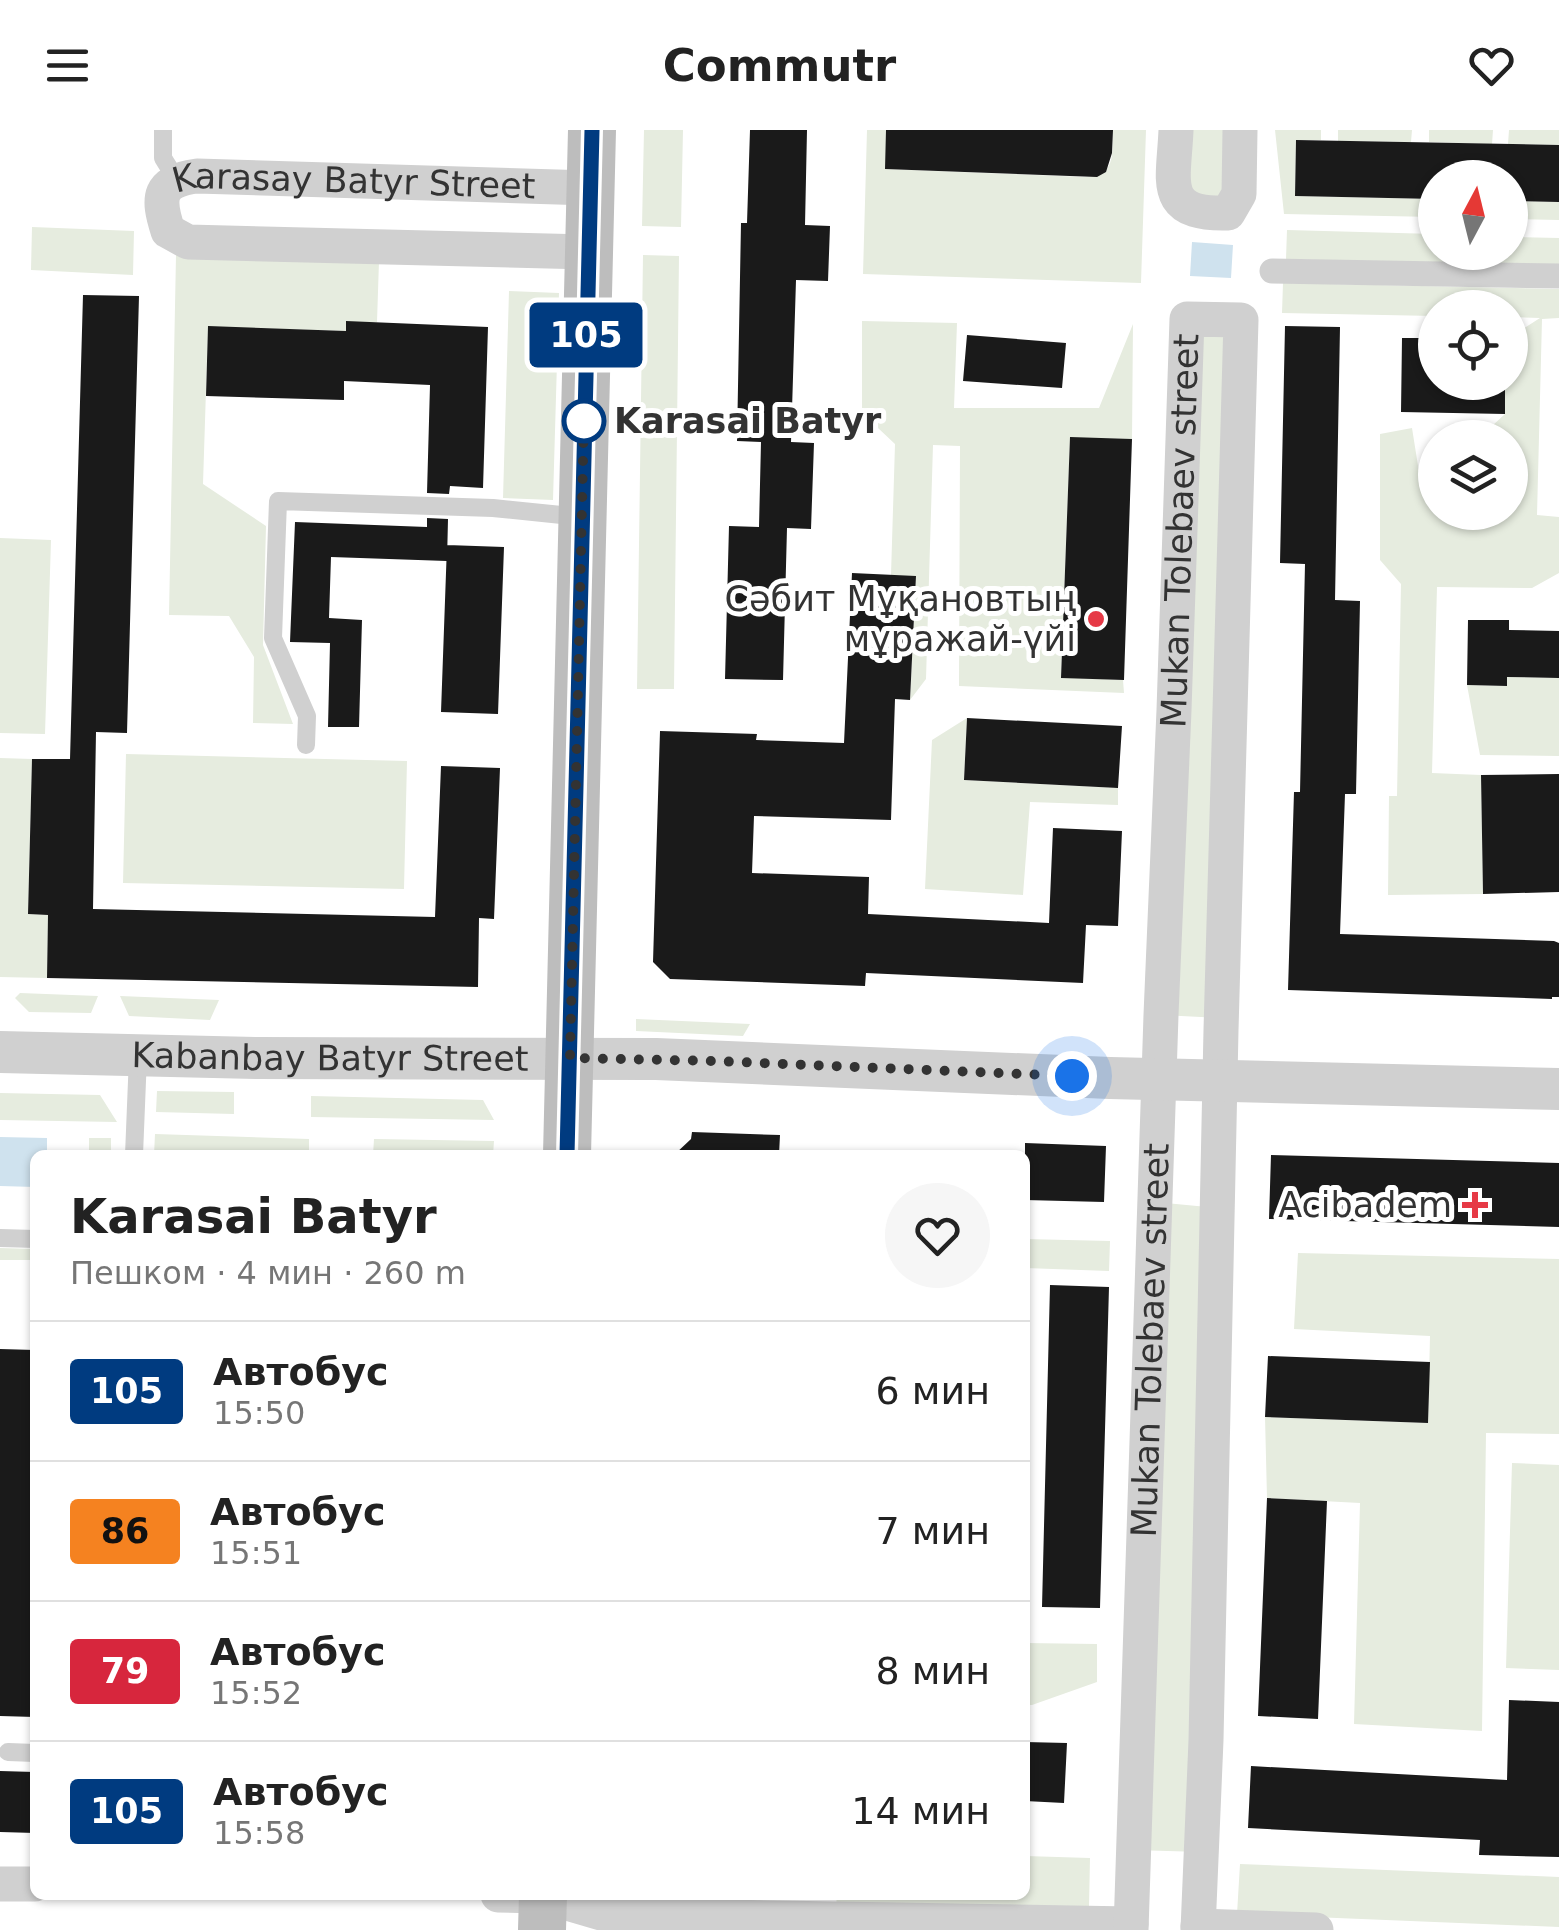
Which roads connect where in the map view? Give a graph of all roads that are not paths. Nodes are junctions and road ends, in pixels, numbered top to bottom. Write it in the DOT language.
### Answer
graph roads {
  1 [pos="162,130"];
  2 [pos="592,130"];
  3 [pos="1176,130"];
  4 [pos="1240,130"];
  5 [pos="176,179"];
  6 [pos="590,188"];
  7 [pos="588,252"];
  8 [pos="1272,270"];
  9 [pos="1559,276"];
  10 [pos="582,517"];
  11 [pos="306,745"];
  12 [pos="0,1052"];
  13 [pos="138,1055"];
  14 [pos="570,1058"];
  15 [pos="1159,1079"];
  16 [pos="1220,1081"];
  17 [pos="1559,1089"];
  18 [pos="134,1150"];
  19 [pos="567,1150"];
  20 [pos="0,1238"];
  21 [pos="30,1239"];
  22 [pos="8,1752"];
  23 [pos="30,1752"];
  24 [pos="0,1884"];
  25 [pos="30,1884"];
  26 [pos="544,1900"];
  27 [pos="560,1900"];
  28 [pos="746,1906"];
  29 [pos="1131,1927"];
  30 [pos="1198,1928"];
  31 [pos="542,1930"];
  32 [pos="1316,1930"];
  1 -- 5 [label="lane"];
  2 -- 6 [label="main road"];
  3 -- 4 [label="street"];
  5 -- 6 [label="street, Karasay Batyr Street"];
  5 -- 7 [label="street, Karasay Batyr Street"];
  6 -- 7 [label="main road"];
  7 -- 10 [label="main road"];
  8 -- 9 [label="street"];
  10 -- 11 [label="lane"];
  10 -- 14 [label="main road"];
  12 -- 13 [label="street, Kabanbay Batyr Street"];
  13 -- 14 [label="street, Kabanbay Batyr Street"];
  13 -- 18 [label="lane"];
  14 -- 15 [label="street, Kabanbay Batyr Street"];
  14 -- 19 [label="main road"];
  15 -- 16 [label="street, Kabanbay Batyr Street"];
  15 -- 16 [label="street, Mukan Tolebaev street"];
  15 -- 29 [label="street, Mukan Tolebaev street"];
  16 -- 17 [label="street, Kabanbay Batyr Street"];
  16 -- 30 [label="street, Mukan Tolebaev street"];
  20 -- 21 [label="lane"];
  22 -- 23 [label="lane"];
  24 -- 25 [label="street"];
  26 -- 31 [label="main road"];
  27 -- 28 [label="street"];
  28 -- 29 [label="street"];
  30 -- 32 [label="street"];
}
